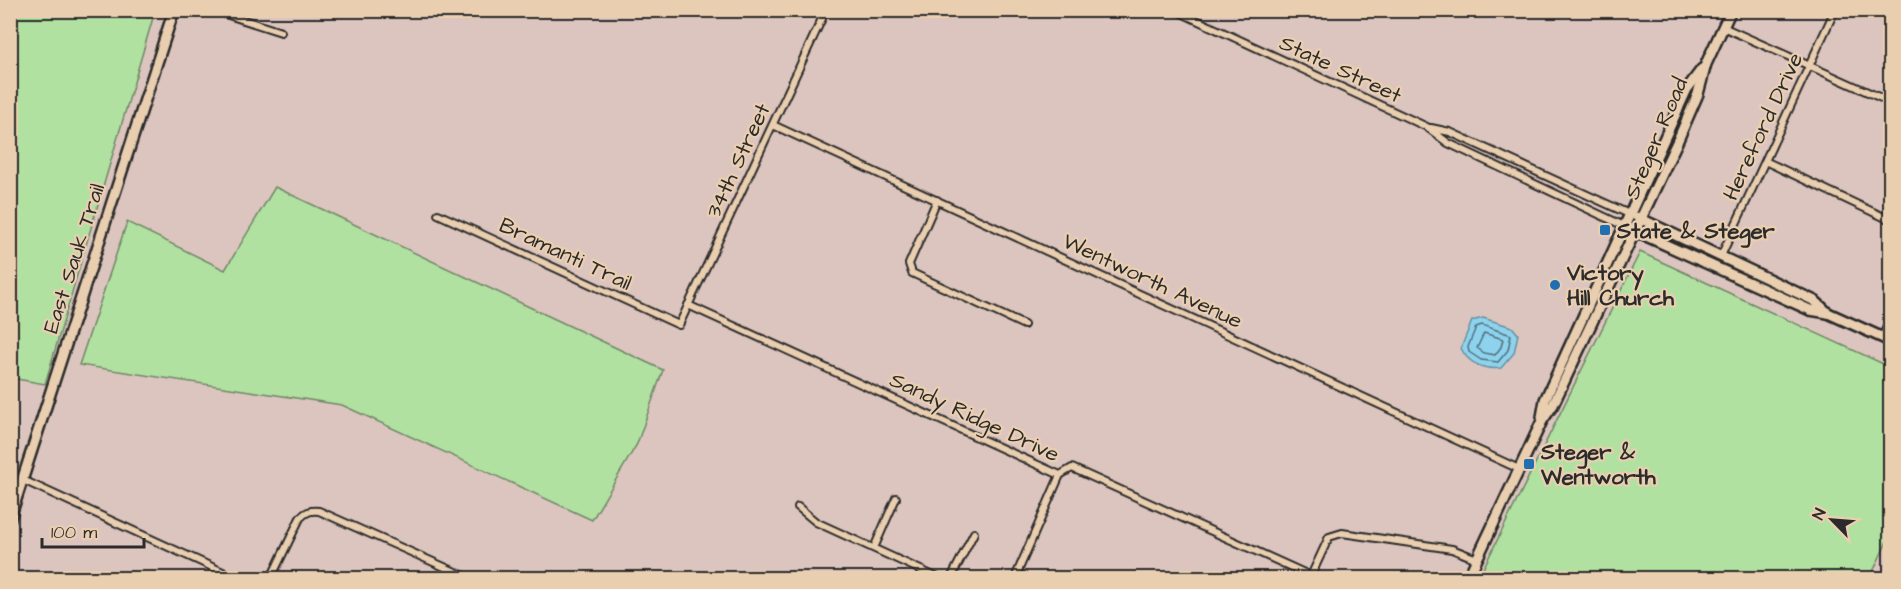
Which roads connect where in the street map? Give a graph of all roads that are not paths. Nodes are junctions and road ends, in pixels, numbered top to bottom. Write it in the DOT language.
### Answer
graph roads {
  1 [pos="174,10"];
  2 [pos="213,10"];
  3 [pos="826,10"];
  4 [pos="1175,10"];
  5 [pos="1731,10"];
  6 [pos="1835,10"];
  7 [pos="1723,27"];
  8 [pos="281,32"];
  9 [pos="1706,64"];
  10 [pos="1810,65"];
  11 [pos="1890,102"];
  12 [pos="773,124"];
  13 [pos="1427,127"];
  14 [pos="1767,162"];
  15 [pos="938,200"];
  16 [pos="438,214"];
  17 [pos="1629,214"];
  18 [pos="1642,219"];
  19 [pos="1890,220"];
  20 [pos="1624,226"];
  21 [pos="1636,232"];
  22 [pos="1721,256"];
  23 [pos="688,305"];
  24 [pos="1828,313"];
  25 [pos="1890,320"];
  26 [pos="679,325"];
  27 [pos="1024,325"];
  28 [pos="1886,340"];
  29 [pos="1542,421"];
  30 [pos="1519,469"];
  31 [pos="1060,475"];
  32 [pos="23,480"];
  33 [pos="896,498"];
  34 [pos="798,507"];
  35 [pos="10,518"];
  36 [pos="974,533"];
  37 [pos="874,548"];
  38 [pos="1477,559"];
  39 [pos="1311,577"];
  40 [pos="236,579"];
  41 [pos="271,579"];
  42 [pos="469,579"];
  43 [pos="938,579"];
  44 [pos="951,579"];
  45 [pos="1015,579"];
  46 [pos="1468,579"];
  1 -- 32 [label="street, East Sauk Trail"];
  2 -- 8 [label="street"];
  3 -- 12 [label="street, 34th Street"];
  4 -- 13 [label="street, State Street"];
  5 -- 7 [label="street, Steger Road"];
  6 -- 10 [label="street, Hereford Drive"];
  7 -- 9 [label="street, Steger Road"];
  7 -- 10 [label="street"];
  9 -- 17 [label="street, Steger Road"];
  9 -- 18 [label="street, Steger Road"];
  10 -- 11 [label="street"];
  10 -- 14 [label="street, Hereford Drive"];
  12 -- 15 [label="street, Wentworth Avenue"];
  12 -- 23 [label="street, 34th Street"];
  13 -- 17 [label="street, State Street"];
  13 -- 20 [label="street, State Street"];
  14 -- 19 [label="street"];
  14 -- 22 [label="street, Hereford Drive"];
  15 -- 27 [label="street"];
  15 -- 30 [label="street, Wentworth Avenue"];
  16 -- 26 [label="street, Bramanti Trail"];
  17 -- 18 [label="street"];
  17 -- 20 [label="street, Steger Road"];
  18 -- 21 [label="street, Steger Road"];
  18 -- 22 [label="street"];
  20 -- 21 [label="street"];
  20 -- 29 [label="street, Steger Road"];
  21 -- 24 [label="street"];
  21 -- 29 [label="street, Steger Road"];
  22 -- 24 [label="street"];
  23 -- 26 [label="street, 34th Street"];
  23 -- 31 [label="street, Sandy Ridge Drive"];
  24 -- 28 [label="street"];
  25 -- 28 [label="street"];
  29 -- 30 [label="street"];
  30 -- 38 [label="street"];
  31 -- 39 [label="street, Sandy Ridge Drive"];
  31 -- 45 [label="street"];
  32 -- 35 [label="street, East Sauk Trail"];
  32 -- 40 [label="street"];
  33 -- 37 [label="street"];
  34 -- 37 [label="street"];
  36 -- 44 [label="street"];
  37 -- 43 [label="street"];
  38 -- 39 [label="street"];
  38 -- 46 [label="street"];
  41 -- 42 [label="street"];
}
